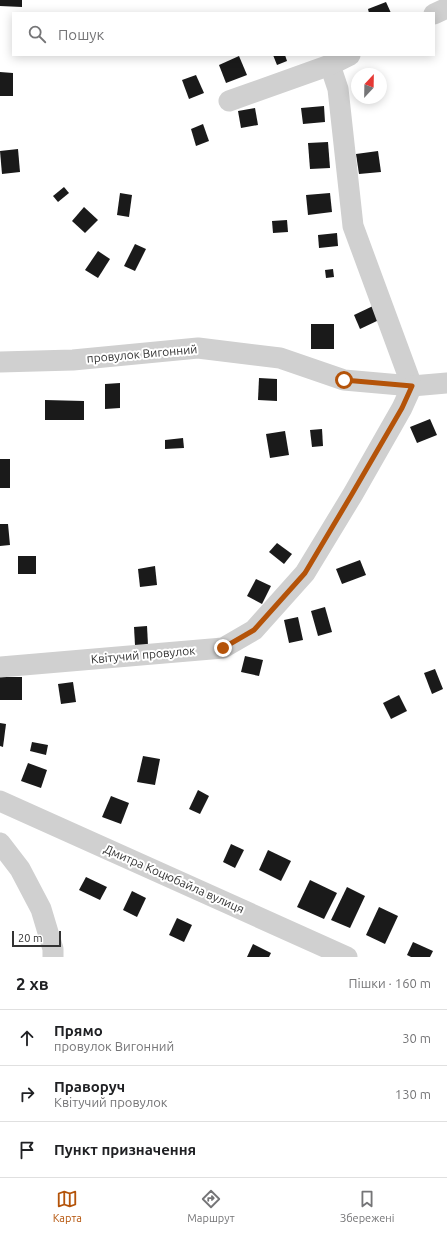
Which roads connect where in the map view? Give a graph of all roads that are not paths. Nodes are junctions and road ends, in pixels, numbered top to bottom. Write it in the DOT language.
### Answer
graph roads {
  1 [pos="447,8"];
  2 [pos="435,14"];
  3 [pos="348,56"];
  4 [pos="330,65"];
  5 [pos="229,101"];
  6 [pos="0,362"];
  7 [pos="447,383"];
  8 [pos="412,386"];
  9 [pos="0,667"];
  10 [pos="0,801"];
  11 [pos="0,843"];
  12 [pos="53,957"];
  13 [pos="347,957"];
  1 -- 2 [label="street"];
  3 -- 4 [label="street"];
  4 -- 5 [label="street"];
  4 -- 8 [label="street"];
  6 -- 8 [label="street, провулок Вигонний"];
  7 -- 8 [label="street, провулок Вигонний"];
  8 -- 9 [label="street, Квітучий провулок"];
  10 -- 13 [label="street, Дмитра Коцюбайла вулиця"];
  11 -- 12 [label="street"];
}
